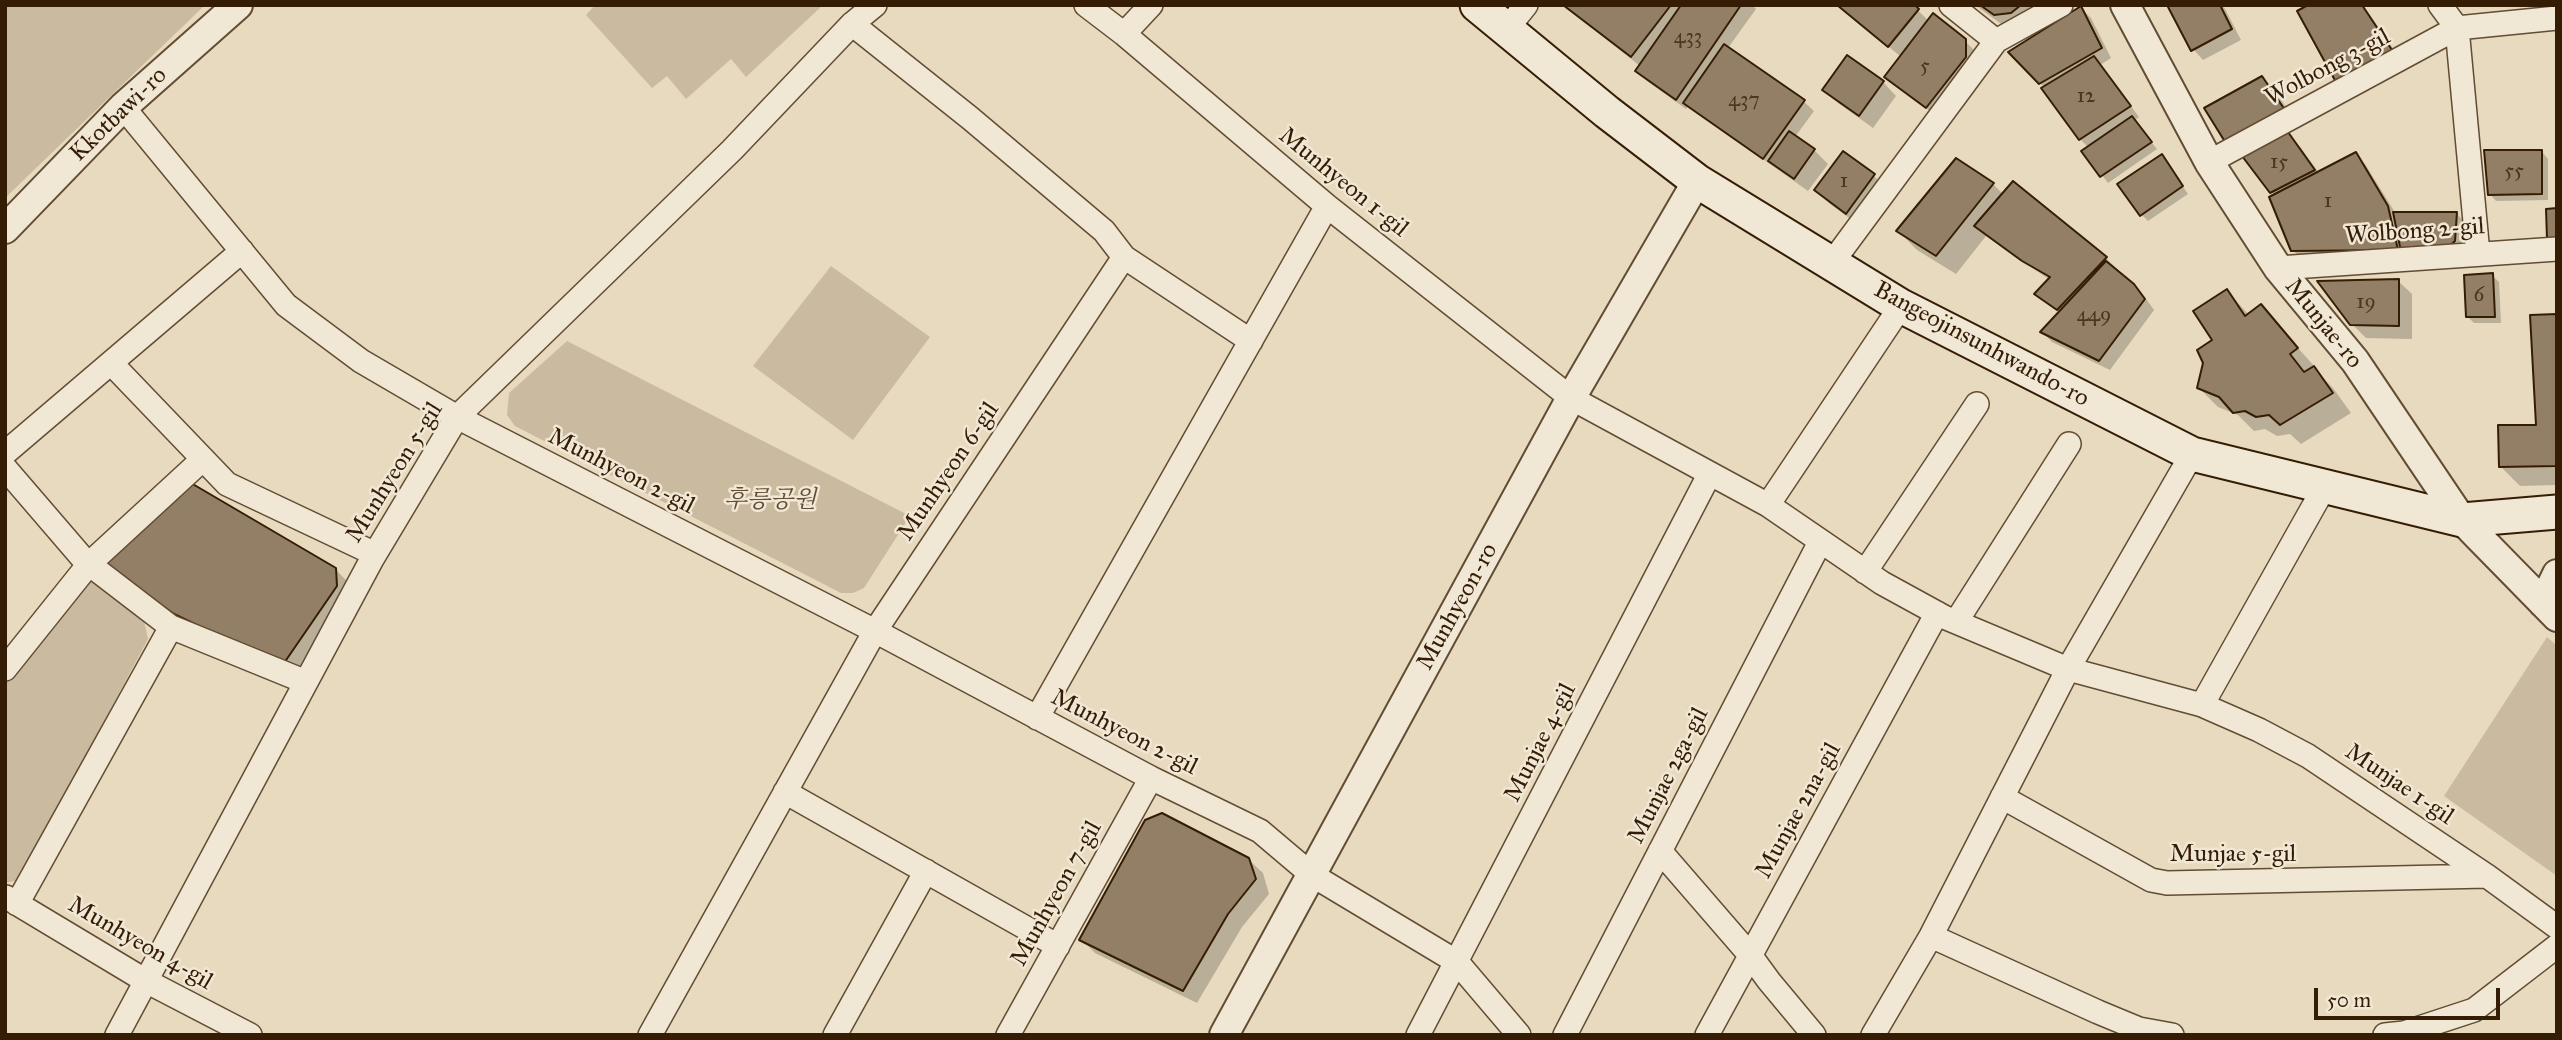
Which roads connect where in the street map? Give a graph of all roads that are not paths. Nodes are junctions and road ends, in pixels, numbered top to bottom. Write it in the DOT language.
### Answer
graph roads {
  1 [pos="238,5"];
  2 [pos="875,5"];
  3 [pos="1086,5"];
  4 [pos="1151,5"];
  5 [pos="1477,5"];
  6 [pos="1951,5"];
  7 [pos="2061,5"];
  8 [pos="2124,5"];
  9 [pos="2440,5"];
  10 [pos="1516,18"];
  11 [pos="2557,18"];
  12 [pos="852,24"];
  13 [pos="2457,28"];
  14 [pos="1124,34"];
  15 [pos="1996,41"];
  16 [pos="123,107"];
  17 [pos="2209,162"];
  18 [pos="1697,181"];
  19 [pos="1327,206"];
  20 [pos="5,229"];
  21 [pos="2557,249"];
  22 [pos="242,251"];
  23 [pos="2478,254"];
  24 [pos="1124,257"];
  25 [pos="1831,264"];
  26 [pos="2278,268"];
  27 [pos="1901,306"];
  28 [pos="1251,341"];
  29 [pos="111,363"];
  30 [pos="1571,398"];
  31 [pos="1977,404"];
  32 [pos="457,417"];
  33 [pos="2069,444"];
  34 [pos="5,453"];
  35 [pos="2192,454"];
  36 [pos="202,460"];
  37 [pos="5,468"];
  38 [pos="1709,475"];
  39 [pos="2325,486"];
  40 [pos="1768,505"];
  41 [pos="2557,512"];
  42 [pos="2462,520"];
  43 [pos="1820,542"];
  44 [pos="374,554"];
  45 [pos="89,564"];
  46 [pos="1865,572"];
  47 [pos="2557,573"];
  48 [pos="2550,610"];
  49 [pos="1947,618"];
  50 [pos="171,627"];
  51 [pos="875,631"];
  52 [pos="2068,668"];
  53 [pos="5,669"];
  54 [pos="306,682"];
  55 [pos="2202,705"];
  56 [pos="1037,718"];
  57 [pos="1151,778"];
  58 [pos="785,792"];
  59 [pos="2002,797"];
  60 [pos="1660,851"];
  61 [pos="926,871"];
  62 [pos="1312,875"];
  63 [pos="2487,876"];
  64 [pos="11,900"];
  65 [pos="2557,927"];
  66 [pos="1931,936"];
  67 [pos="1058,946"];
  68 [pos="2557,946"];
  69 [pos="1750,956"];
  70 [pos="1457,962"];
  71 [pos="146,981"];
  72 [pos="117,1035"];
  73 [pos="250,1035"];
  74 [pos="650,1035"];
  75 [pos="835,1035"];
  76 [pos="1008,1035"];
  77 [pos="1224,1035"];
  78 [pos="1418,1035"];
  79 [pos="1519,1035"];
  80 [pos="1565,1035"];
  81 [pos="1707,1035"];
  82 [pos="1814,1035"];
  83 [pos="1873,1035"];
  84 [pos="2172,1035"];
  85 [pos="2385,1035"];
  1 -- 16 [label="street, Kkotbawi-ro"];
  2 -- 12 [label="street, Munhyeon 5-gil"];
  3 -- 14 [label="street, Munhyeon 1-gil"];
  4 -- 14 [label="street"];
  5 -- 10 [label="main road, Bangeojinsunhwando-ro"];
  6 -- 15 [label="street"];
  7 -- 15 [label="street"];
  8 -- 17 [label="street, Munjae-ro"];
  9 -- 13 [label="street"];
  10 -- 18 [label="main road, Bangeojinsunhwando-ro"];
  11 -- 13 [label="street, Wolbong 3-gil"];
  12 -- 24 [label="street"];
  12 -- 32 [label="street, Munhyeon 5-gil"];
  13 -- 17 [label="street, Wolbong 3-gil"];
  13 -- 23 [label="street"];
  14 -- 19 [label="street, Munhyeon 1-gil"];
  15 -- 25 [label="street"];
  16 -- 20 [label="street, Kkotbawi-ro"];
  16 -- 22 [label="street, Munhyeon 2-gil"];
  17 -- 26 [label="street, Munjae-ro"];
  18 -- 25 [label="main road, Bangeojinsunhwando-ro"];
  18 -- 30 [label="street, Munhyeon-ro"];
  19 -- 28 [label="street"];
  19 -- 30 [label="street, Munhyeon 1-gil"];
  21 -- 23 [label="street, Wolbong 2-gil"];
  22 -- 29 [label="street"];
  22 -- 32 [label="street, Munhyeon 2-gil"];
  23 -- 26 [label="street, Wolbong 2-gil"];
  24 -- 28 [label="street"];
  24 -- 51 [label="street, Munhyeon 6-gil"];
  25 -- 27 [label="main road, Bangeojinsunhwando-ro"];
  26 -- 42 [label="street, Munjae-ro"];
  27 -- 35 [label="main road, Bangeojinsunhwando-ro"];
  27 -- 40 [label="street"];
  28 -- 56 [label="street"];
  29 -- 34 [label="street"];
  29 -- 36 [label="street"];
  30 -- 38 [label="street, Munjae 1-gil"];
  30 -- 62 [label="street, Munhyeon-ro"];
  31 -- 46 [label="street"];
  32 -- 44 [label="street, Munhyeon 5-gil"];
  32 -- 51 [label="street, Munhyeon 2-gil"];
  33 -- 49 [label="street"];
  35 -- 39 [label="main road, Bangeojinsunhwando-ro"];
  35 -- 52 [label="street"];
  36 -- 44 [label="street"];
  36 -- 45 [label="street"];
  37 -- 45 [label="street"];
  38 -- 40 [label="street, Munjae 1-gil"];
  38 -- 70 [label="street, Munjae 4-gil"];
  39 -- 42 [label="main road, Bangeojinsunhwando-ro"];
  39 -- 55 [label="street"];
  40 -- 43 [label="street, Munjae 1-gil"];
  41 -- 42 [label="main road, Bangeojinsunhwando-ro"];
  42 -- 48 [label="street, Munjae-ro"];
  43 -- 46 [label="street, Munjae 1-gil"];
  43 -- 60 [label="street, Munjae 2ga-gil"];
  44 -- 54 [label="street, Munhyeon 5-gil"];
  45 -- 50 [label="street"];
  45 -- 53 [label="street"];
  46 -- 49 [label="street, Munjae 1-gil"];
  47 -- 48 [label="street"];
  49 -- 52 [label="street, Munjae 1-gil"];
  49 -- 69 [label="street, Munjae 2na-gil"];
  50 -- 54 [label="street"];
  50 -- 64 [label="street"];
  51 -- 56 [label="street, Munhyeon 2-gil"];
  51 -- 58 [label="street, Munhyeon 6-gil"];
  52 -- 55 [label="street, Munjae 1-gil"];
  52 -- 59 [label="street"];
  54 -- 71 [label="street, Munhyeon 5-gil"];
  55 -- 63 [label="street, Munjae 1-gil"];
  56 -- 57 [label="street, Munhyeon 2-gil"];
  57 -- 62 [label="street, Munhyeon 2-gil"];
  57 -- 67 [label="street, Munhyeon 7-gil"];
  58 -- 61 [label="street"];
  58 -- 74 [label="street, Munhyeon 6-gil"];
  59 -- 63 [label="street, Munjae 5-gil"];
  59 -- 66 [label="street"];
  60 -- 69 [label="street"];
  60 -- 80 [label="street, Munjae 2ga-gil"];
  61 -- 67 [label="street"];
  61 -- 75 [label="street"];
  62 -- 70 [label="street, Munhyeon 2-gil"];
  62 -- 77 [label="street, Munhyeon-ro"];
  63 -- 65 [label="street, Munjae 1-gil"];
  64 -- 71 [label="street, Munhyeon 4-gil"];
  66 -- 83 [label="street"];
  66 -- 84 [label="street"];
  67 -- 76 [label="street, Munhyeon 7-gil"];
  68 -- 85 [label="street"];
  69 -- 81 [label="street, Munjae 2na-gil"];
  69 -- 82 [label="street"];
  70 -- 78 [label="street, Munjae 4-gil"];
  70 -- 79 [label="street, Munhyeon 2-gil"];
  71 -- 72 [label="street, Munhyeon 5-gil"];
  71 -- 73 [label="street, Munhyeon 4-gil"];
}
